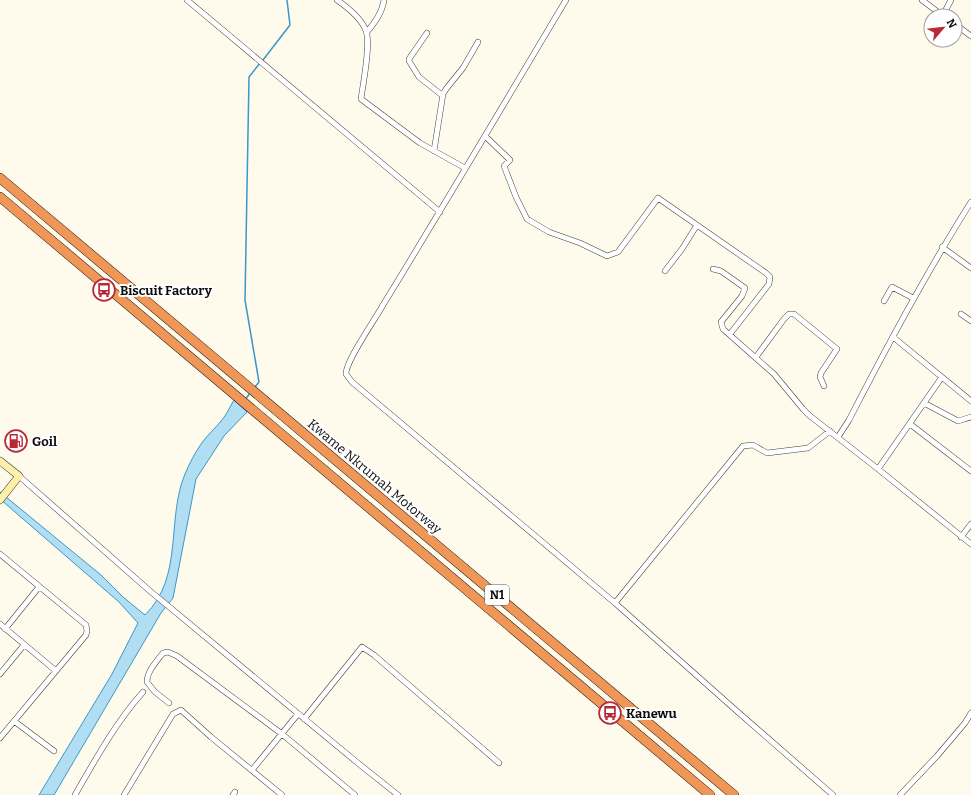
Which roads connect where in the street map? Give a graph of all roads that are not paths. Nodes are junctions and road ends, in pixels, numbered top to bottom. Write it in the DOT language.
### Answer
graph roads {
  1 [pos="187,0"];
  2 [pos="337,0"];
  3 [pos="384,0"];
  4 [pos="566,0"];
  5 [pos="922,0"];
  6 [pos="932,8"];
  7 [pos="367,32"];
  8 [pos="427,33"];
  9 [pos="478,42"];
  10 [pos="442,96"];
  11 [pos="485,136"];
  12 [pos="434,151"];
  13 [pos="465,168"];
  14 [pos="0,178"];
  15 [pos="0,197"];
  16 [pos="971,202"];
  17 [pos="440,212"];
  18 [pos="697,224"];
  19 [pos="942,247"];
  20 [pos="971,268"];
  21 [pos="713,269"];
  22 [pos="665,271"];
  23 [pos="913,298"];
  24 [pos="884,302"];
  25 [pos="961,314"];
  26 [pos="971,321"];
  27 [pos="730,334"];
  28 [pos="893,337"];
  29 [pos="756,357"];
  30 [pos="942,377"];
  31 [pos="824,386"];
  32 [pos="971,400"];
  33 [pos="924,404"];
  34 [pos="971,417"];
  35 [pos="910,424"];
  36 [pos="830,431"];
  37 [pos="838,436"];
  38 [pos="0,461"];
  39 [pos="878,469"];
  40 [pos="971,471"];
  41 [pos="19,476"];
  42 [pos="0,500"];
  43 [pos="971,524"];
  44 [pos="961,537"];
  45 [pos="971,544"];
  46 [pos="0,554"];
  47 [pos="40,587"];
  48 [pos="615,603"];
  49 [pos="0,624"];
  50 [pos="5,629"];
  51 [pos="24,645"];
  52 [pos="56,671"];
  53 [pos="0,674"];
  54 [pos="143,692"];
  55 [pos="169,703"];
  56 [pos="971,713"];
  57 [pos="298,714"];
  58 [pos="304,719"];
  59 [pos="14,721"];
  60 [pos="0,727"];
  61 [pos="5,732"];
  62 [pos="282,734"];
  63 [pos="0,738"];
  64 [pos="54,751"];
  65 [pos="499,763"];
  66 [pos="252,770"];
  67 [pos="75,795"];
  68 [pos="124,795"];
  69 [pos="282,795"];
  70 [pos="355,795"];
  71 [pos="398,795"];
  72 [pos="710,795"];
  73 [pos="734,795"];
  74 [pos="834,795"];
  75 [pos="900,795"];
  1 -- 17 [label="street"];
  2 -- 7 [label="street"];
  3 -- 7 [label="street"];
  4 -- 11 [label="street"];
  5 -- 6 [label="street"];
  7 -- 12 [label="street"];
  8 -- 10 [label="street"];
  9 -- 10 [label="street"];
  10 -- 12 [label="street"];
  11 -- 13 [label="street"];
  11 -- 18 [label="street"];
  12 -- 13 [label="street"];
  13 -- 17 [label="street"];
  14 -- 73 [label="highway, Kwame Nkrumah Motorway / N1"];
  15 -- 72 [label="highway, N1"];
  16 -- 19 [label="street"];
  17 -- 48 [label="street"];
  18 -- 22 [label="street"];
  18 -- 27 [label="street"];
  19 -- 20 [label="street"];
  19 -- 23 [label="street"];
  21 -- 27 [label="street"];
  23 -- 24 [label="street"];
  23 -- 28 [label="street"];
  25 -- 26 [label="street"];
  27 -- 29 [label="street"];
  28 -- 30 [label="street"];
  28 -- 37 [label="street"];
  29 -- 31 [label="street"];
  29 -- 36 [label="street"];
  30 -- 32 [label="street"];
  30 -- 33 [label="street"];
  33 -- 34 [label="street"];
  33 -- 35 [label="street"];
  35 -- 39 [label="street"];
  35 -- 40 [label="street"];
  36 -- 37 [label="street"];
  36 -- 48 [label="street"];
  37 -- 39 [label="street"];
  38 -- 41 [label="street"];
  39 -- 44 [label="street"];
  41 -- 42 [label="street"];
  41 -- 57 [label="street"];
  43 -- 44 [label="street"];
  44 -- 45 [label="street"];
  46 -- 47 [label="street"];
  47 -- 50 [label="street"];
  47 -- 52 [label="street"];
  48 -- 74 [label="street"];
  49 -- 50 [label="street"];
  50 -- 51 [label="street"];
  51 -- 52 [label="street"];
  51 -- 53 [label="street"];
  52 -- 59 [label="street"];
  54 -- 67 [label="street"];
  55 -- 62 [label="street"];
  56 -- 75 [label="street"];
  57 -- 58 [label="street"];
  57 -- 62 [label="street"];
  58 -- 65 [label="street"];
  58 -- 71 [label="street"];
  59 -- 61 [label="street"];
  59 -- 64 [label="street"];
  60 -- 61 [label="street"];
  61 -- 63 [label="street"];
  62 -- 66 [label="street"];
  62 -- 70 [label="street"];
  66 -- 68 [label="street"];
  66 -- 69 [label="street"];
}
